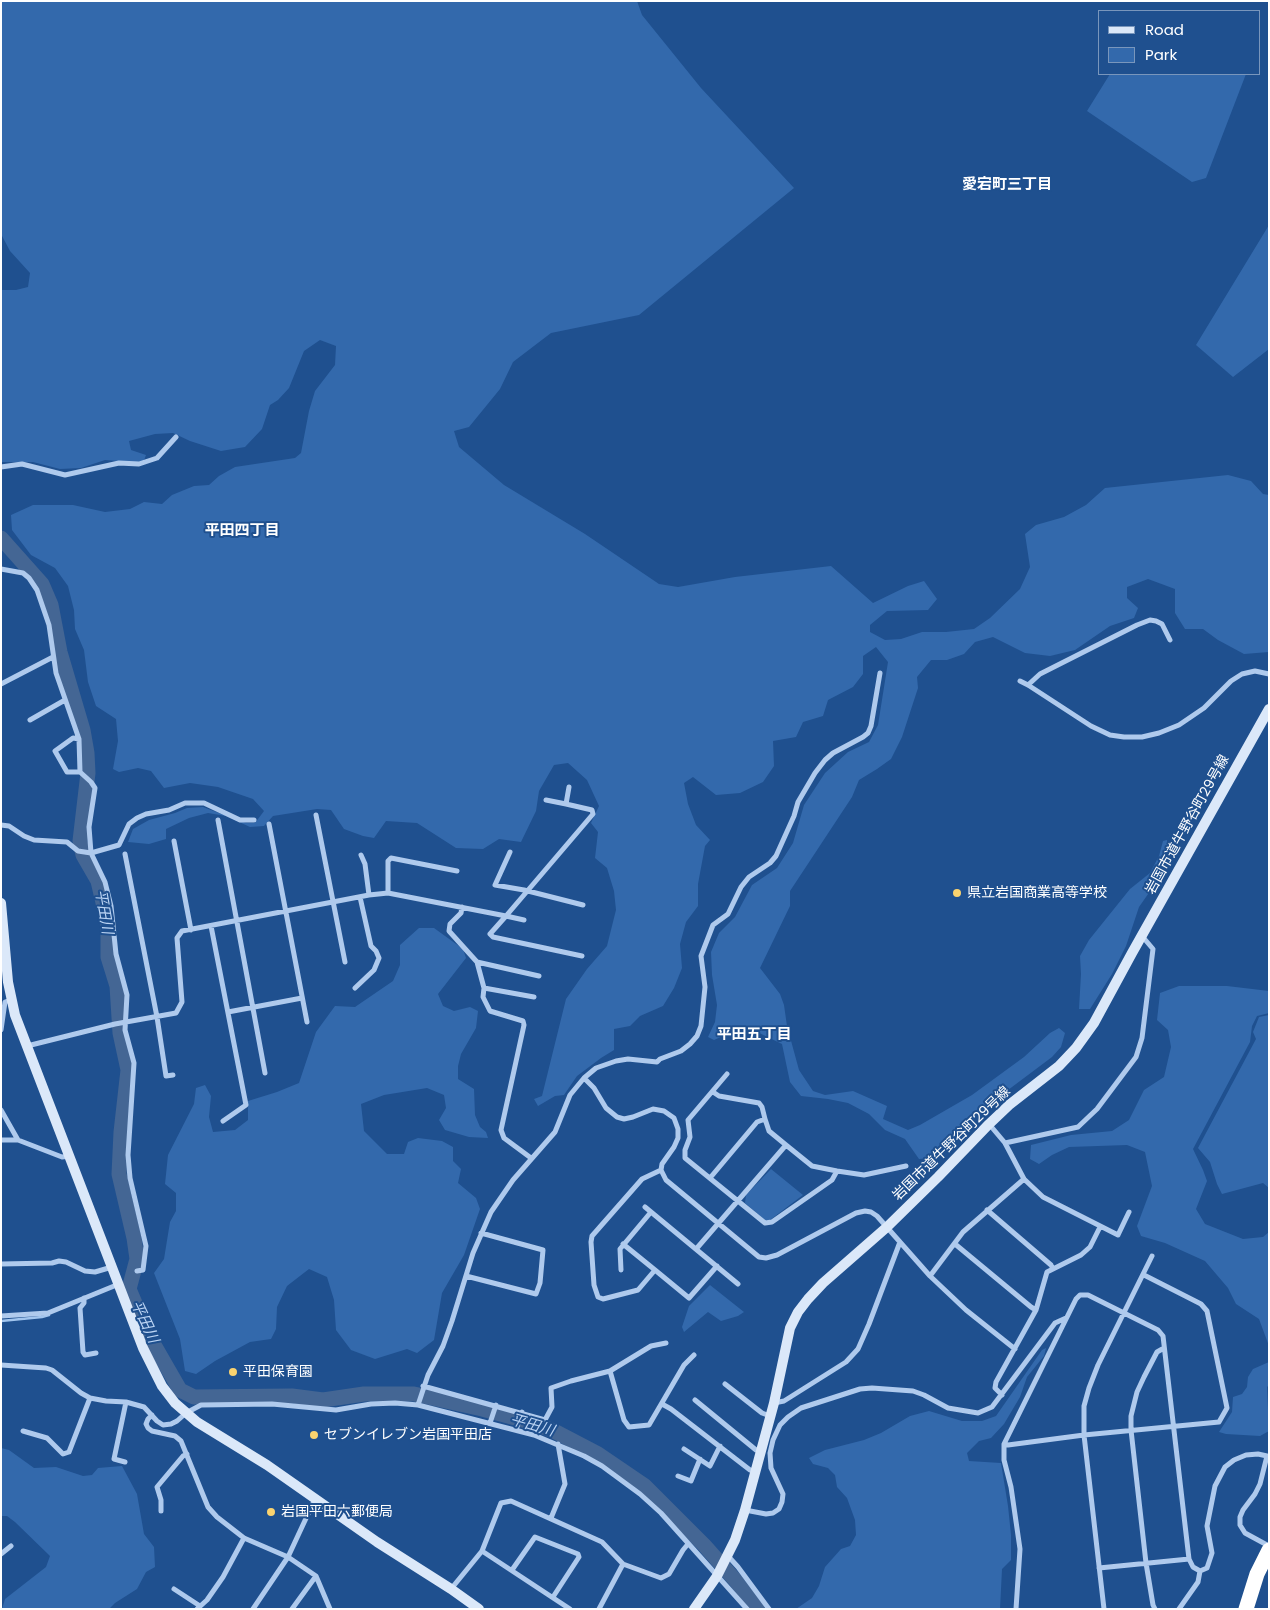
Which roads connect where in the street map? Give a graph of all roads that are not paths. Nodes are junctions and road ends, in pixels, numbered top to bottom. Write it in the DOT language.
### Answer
graph roads {
  1 [pos="176,438"];
  2 [pos="1,467"];
  3 [pos="1,569"];
  4 [pos="1170,640"];
  5 [pos="53,657"];
  6 [pos="880,673"];
  7 [pos="1269,674"];
  8 [pos="1020,681"];
  9 [pos="1,684"];
  10 [pos="1028,685"];
  11 [pos="65,700"];
  12 [pos="1269,709"];
  13 [pos="30,720"];
  14 [pos="79,739"];
  15 [pos="81,773"];
  16 [pos="569,787"];
  17 [pos="546,800"];
  18 [pos="566,804"];
  19 [pos="316,815"];
  20 [pos="218,820"];
  21 [pos="254,820"];
  22 [pos="269,824"];
  23 [pos="1,825"];
  24 [pos="174,841"];
  25 [pos="510,852"];
  26 [pos="89,853"];
  27 [pos="125,854"];
  28 [pos="362,855"];
  29 [pos="457,871"];
  30 [pos="528,892"];
  31 [pos="388,893"];
  32 [pos="369,895"];
  33 [pos="360,897"];
  34 [pos="333,902"];
  35 [pos="1,904"];
  36 [pos="583,905"];
  37 [pos="462,907"];
  38 [pos="285,912"];
  39 [pos="506,916"];
  40 [pos="2,918"];
  41 [pos="524,920"];
  42 [pos="237,921"];
  43 [pos="211,926"];
  44 [pos="191,930"];
  45 [pos="1142,936"];
  46 [pos="582,956"];
  47 [pos="345,962"];
  48 [pos="477,962"];
  49 [pos="540,976"];
  50 [pos="355,988"];
  51 [pos="484,988"];
  52 [pos="534,997"];
  53 [pos="302,998"];
  54 [pos="11,1000"];
  55 [pos="253,1007"];
  56 [pos="228,1012"];
  57 [pos="157,1017"];
  58 [pos="307,1022"];
  59 [pos="123,1023"];
  60 [pos="1,1030"];
  61 [pos="27,1046"];
  62 [pos="265,1073"];
  63 [pos="728,1074"];
  64 [pos="173,1075"];
  65 [pos="584,1078"];
  66 [pos="713,1092"];
  67 [pos="1,1110"];
  68 [pos="765,1118"];
  69 [pos="223,1121"];
  70 [pos="989,1124"];
  71 [pos="1,1140"];
  72 [pos="18,1140"];
  73 [pos="1005,1143"];
  74 [pos="786,1144"];
  75 [pos="70,1156"];
  76 [pos="531,1158"];
  77 [pos="906,1166"];
  78 [pos="661,1170"];
  79 [pos="837,1171"];
  80 [pos="710,1178"];
  81 [pos="1024,1179"];
  82 [pos="738,1201"];
  83 [pos="645,1207"];
  84 [pos="987,1210"];
  85 [pos="651,1212"];
  86 [pos="1129,1212"];
  87 [pos="718,1224"];
  88 [pos="887,1227"];
  89 [pos="1100,1227"];
  90 [pos="481,1233"];
  91 [pos="900,1242"];
  92 [pos="624,1244"];
  93 [pos="955,1244"];
  94 [pos="697,1248"];
  95 [pos="1152,1256"];
  96 [pos="1,1264"];
  97 [pos="717,1266"];
  98 [pos="112,1267"];
  99 [pos="1053,1269"];
  100 [pos="621,1270"];
  101 [pos="655,1270"];
  102 [pos="137,1271"];
  103 [pos="1144,1275"];
  104 [pos="466,1276"];
  105 [pos="930,1276"];
  106 [pos="119,1284"];
  107 [pos="738,1284"];
  108 [pos="84,1298"];
  109 [pos="1036,1310"];
  110 [pos="1124,1314"];
  111 [pos="1,1316"];
  112 [pos="1066,1318"];
  113 [pos="666,1343"];
  114 [pos="1164,1348"];
  115 [pos="1015,1349"];
  116 [pos="96,1354"];
  117 [pos="694,1355"];
  118 [pos="1,1364"];
  119 [pos="610,1371"];
  120 [pos="725,1384"];
  121 [pos="423,1388"];
  122 [pos="1002,1396"];
  123 [pos="90,1398"];
  124 [pos="695,1400"];
  125 [pos="126,1402"];
  126 [pos="419,1402"];
  127 [pos="774,1403"];
  128 [pos="662,1404"];
  129 [pos="496,1407"];
  130 [pos="186,1412"];
  131 [pos="522,1414"];
  132 [pos="152,1415"];
  133 [pos="770,1416"];
  134 [pos="491,1421"];
  135 [pos="1174,1425"];
  136 [pos="517,1428"];
  137 [pos="1131,1430"];
  138 [pos="23,1431"];
  139 [pos="1084,1435"];
  140 [pos="558,1444"];
  141 [pos="1004,1444"];
  142 [pos="720,1446"];
  143 [pos="684,1449"];
  144 [pos="760,1451"];
  145 [pos="187,1454"];
  146 [pos="1268,1456"];
  147 [pos="700,1459"];
  148 [pos="125,1462"];
  149 [pos="755,1472"];
  150 [pos="678,1476"];
  151 [pos="315,1499"];
  152 [pos="745,1510"];
  153 [pos="161,1511"];
  154 [pos="551,1518"];
  155 [pos="244,1538"];
  156 [pos="688,1544"];
  157 [pos="10,1546"];
  158 [pos="1269,1548"];
  159 [pos="482,1551"];
  160 [pos="1,1554"];
  161 [pos="288,1557"];
  162 [pos="727,1557"];
  163 [pos="1189,1559"];
  164 [pos="1146,1563"];
  165 [pos="623,1564"];
  166 [pos="1099,1568"];
  167 [pos="512,1570"];
  168 [pos="1200,1571"];
  169 [pos="718,1574"];
  170 [pos="316,1576"];
  171 [pos="174,1589"];
  172 [pos="452,1589"];
  173 [pos="553,1597"];
  174 [pos="199,1607"];
  175 [pos="253,1609"];
  176 [pos="292,1609"];
  177 [pos="330,1609"];
  178 [pos="479,1609"];
  179 [pos="570,1609"];
  180 [pos="599,1609"];
  181 [pos="694,1609"];
  182 [pos="746,1609"];
  183 [pos="768,1609"];
  184 [pos="1016,1609"];
  185 [pos="1104,1609"];
  186 [pos="1155,1609"];
  187 [pos="1179,1609"];
  188 [pos="1246,1609"];
  1 -- 2 [label="street"];
  3 -- 5 [label="street"];
  4 -- 10 [label="street"];
  5 -- 9 [label="street"];
  5 -- 11 [label="street"];
  6 -- 65 [label="street"];
  7 -- 10 [label="street"];
  8 -- 10 [label="street"];
  11 -- 13 [label="street"];
  11 -- 14 [label="street"];
  12 -- 45 [label="street, 岩国市道牛野谷町29号線"];
  14 -- 15 [label="street"];
  14 -- 15 [label="street"];
  15 -- 26 [label="street"];
  16 -- 18 [label="street"];
  17 -- 18 [label="street"];
  18 -- 30 [label="street"];
  19 -- 34 [label="street"];
  20 -- 42 [label="street"];
  21 -- 26 [label="street"];
  22 -- 38 [label="street"];
  23 -- 26 [label="street"];
  24 -- 44 [label="street"];
  25 -- 30 [label="street"];
  26 -- 59 [label="street"];
  27 -- 57 [label="street"];
  28 -- 32 [label="street"];
  29 -- 31 [label="street"];
  30 -- 36 [label="street"];
  30 -- 39 [label="street"];
  31 -- 32 [label="street"];
  31 -- 37 [label="street"];
  32 -- 33 [label="street"];
  33 -- 34 [label="street"];
  33 -- 50 [label="street"];
  34 -- 38 [label="street"];
  34 -- 47 [label="street"];
  35 -- 40 [label="street"];
  37 -- 39 [label="street"];
  37 -- 48 [label="street"];
  38 -- 42 [label="street"];
  38 -- 53 [label="street"];
  39 -- 41 [label="street"];
  39 -- 46 [label="street"];
  40 -- 54 [label="street"];
  42 -- 43 [label="street"];
  42 -- 55 [label="street"];
  43 -- 44 [label="street"];
  43 -- 56 [label="street"];
  44 -- 57 [label="street"];
  45 -- 70 [label="street, 岩国市道牛野谷町29号線"];
  45 -- 73 [label="street"];
  48 -- 49 [label="street"];
  48 -- 51 [label="street"];
  51 -- 52 [label="street"];
  51 -- 76 [label="street"];
  53 -- 55 [label="street"];
  53 -- 58 [label="street"];
  54 -- 60 [label="street"];
  54 -- 61 [label="street"];
  55 -- 56 [label="street"];
  55 -- 62 [label="street"];
  56 -- 69 [label="street"];
  57 -- 59 [label="street"];
  57 -- 64 [label="street"];
  59 -- 61 [label="street"];
  59 -- 102 [label="street"];
  61 -- 75 [label="street"];
  63 -- 66 [label="street"];
  65 -- 76 [label="street"];
  65 -- 78 [label="street"];
  66 -- 68 [label="street"];
  66 -- 80 [label="street"];
  67 -- 72 [label="street"];
  68 -- 74 [label="street"];
  68 -- 80 [label="street"];
  70 -- 73 [label="street"];
  70 -- 88 [label="street, 岩国市道牛野谷町29号線"];
  71 -- 72 [label="street"];
  72 -- 75 [label="street"];
  73 -- 81 [label="street"];
  74 -- 79 [label="street"];
  74 -- 82 [label="street"];
  75 -- 98 [label="street"];
  76 -- 90 [label="street"];
  77 -- 79 [label="street"];
  78 -- 87 [label="street"];
  78 -- 101 [label="street"];
  79 -- 82 [label="street"];
  80 -- 82 [label="street"];
  81 -- 84 [label="street"];
  81 -- 89 [label="street"];
  82 -- 87 [label="street"];
  83 -- 85 [label="street"];
  84 -- 93 [label="street"];
  84 -- 99 [label="street"];
  85 -- 92 [label="street"];
  85 -- 94 [label="street"];
  86 -- 89 [label="street"];
  87 -- 88 [label="street"];
  87 -- 94 [label="street"];
  88 -- 91 [label="street"];
  88 -- 127 [label="street, 岩国市道牛野谷町29号線"];
  89 -- 99 [label="street"];
  90 -- 104 [label="street"];
  90 -- 104 [label="street"];
  91 -- 105 [label="street"];
  91 -- 127 [label="street"];
  92 -- 100 [label="street"];
  92 -- 101 [label="street"];
  93 -- 105 [label="street"];
  93 -- 109 [label="street"];
  94 -- 97 [label="street"];
  95 -- 103 [label="street"];
  96 -- 98 [label="street"];
  97 -- 101 [label="street"];
  97 -- 107 [label="street"];
  98 -- 106 [label="street"];
  99 -- 109 [label="street"];
  103 -- 110 [label="street"];
  103 -- 135 [label="street"];
  104 -- 121 [label="street"];
  105 -- 115 [label="street"];
  106 -- 108 [label="street"];
  106 -- 130 [label="street"];
  108 -- 111 [label="street"];
  108 -- 116 [label="street"];
  109 -- 115 [label="street"];
  110 -- 112 [label="street"];
  110 -- 114 [label="street"];
  110 -- 139 [label="street"];
  112 -- 122 [label="street"];
  112 -- 141 [label="street"];
  113 -- 119 [label="street"];
  114 -- 135 [label="street"];
  114 -- 137 [label="street"];
  115 -- 122 [label="street"];
  117 -- 128 [label="street"];
  118 -- 123 [label="street"];
  119 -- 128 [label="street"];
  119 -- 131 [label="street"];
  120 -- 133 [label="street"];
  121 -- 126 [label="street"];
  121 -- 129 [label="street"];
  122 -- 152 [label="street"];
  123 -- 125 [label="street"];
  123 -- 138 [label="street"];
  124 -- 144 [label="street"];
  125 -- 132 [label="street"];
  125 -- 148 [label="street"];
  126 -- 130 [label="street"];
  126 -- 134 [label="street"];
  127 -- 133 [label="street, 岩国市道牛野谷町29号線"];
  128 -- 142 [label="street"];
  129 -- 131 [label="street"];
  129 -- 134 [label="street"];
  130 -- 132 [label="street"];
  130 -- 151 [label="street"];
  131 -- 136 [label="street"];
  132 -- 145 [label="street"];
  133 -- 144 [label="street, 岩国市道牛野谷町29号線"];
  134 -- 136 [label="street"];
  135 -- 137 [label="street"];
  135 -- 163 [label="street"];
  136 -- 140 [label="street"];
  137 -- 139 [label="street"];
  137 -- 164 [label="street"];
  139 -- 141 [label="street"];
  139 -- 166 [label="street"];
  140 -- 154 [label="street"];
  140 -- 156 [label="street"];
  141 -- 184 [label="street"];
  142 -- 147 [label="street"];
  142 -- 149 [label="street"];
  143 -- 147 [label="street"];
  144 -- 149 [label="street, 岩国市道牛野谷町29号線"];
  145 -- 153 [label="street"];
  145 -- 155 [label="street"];
  146 -- 158 [label="street"];
  146 -- 168 [label="street"];
  147 -- 150 [label="street"];
  149 -- 152 [label="street, 岩国市道牛野谷町29号線"];
  151 -- 161 [label="street"];
  151 -- 172 [label="street"];
  152 -- 162 [label="street, 岩国市道牛野谷町29号線"];
  154 -- 159 [label="street"];
  154 -- 165 [label="street"];
  155 -- 161 [label="street"];
  155 -- 174 [label="street"];
  156 -- 165 [label="street"];
  156 -- 169 [label="street"];
  157 -- 160 [label="street"];
  158 -- 188 [label="highway"];
  159 -- 167 [label="street"];
  159 -- 172 [label="street"];
  161 -- 170 [label="street"];
  161 -- 175 [label="street"];
  162 -- 169 [label="street, 岩国市道牛野谷町29号線"];
  162 -- 183 [label="street"];
  163 -- 164 [label="street"];
  163 -- 168 [label="street"];
  164 -- 166 [label="street"];
  164 -- 186 [label="street"];
  165 -- 180 [label="street"];
  166 -- 185 [label="street"];
  167 -- 173 [label="street"];
  167 -- 173 [label="street"];
  168 -- 187 [label="street"];
  169 -- 181 [label="street, 岩国市道牛野谷町29号線"];
  169 -- 182 [label="street"];
  170 -- 176 [label="street"];
  170 -- 177 [label="street"];
  171 -- 174 [label="street"];
  172 -- 178 [label="street"];
  173 -- 179 [label="street"];
}
